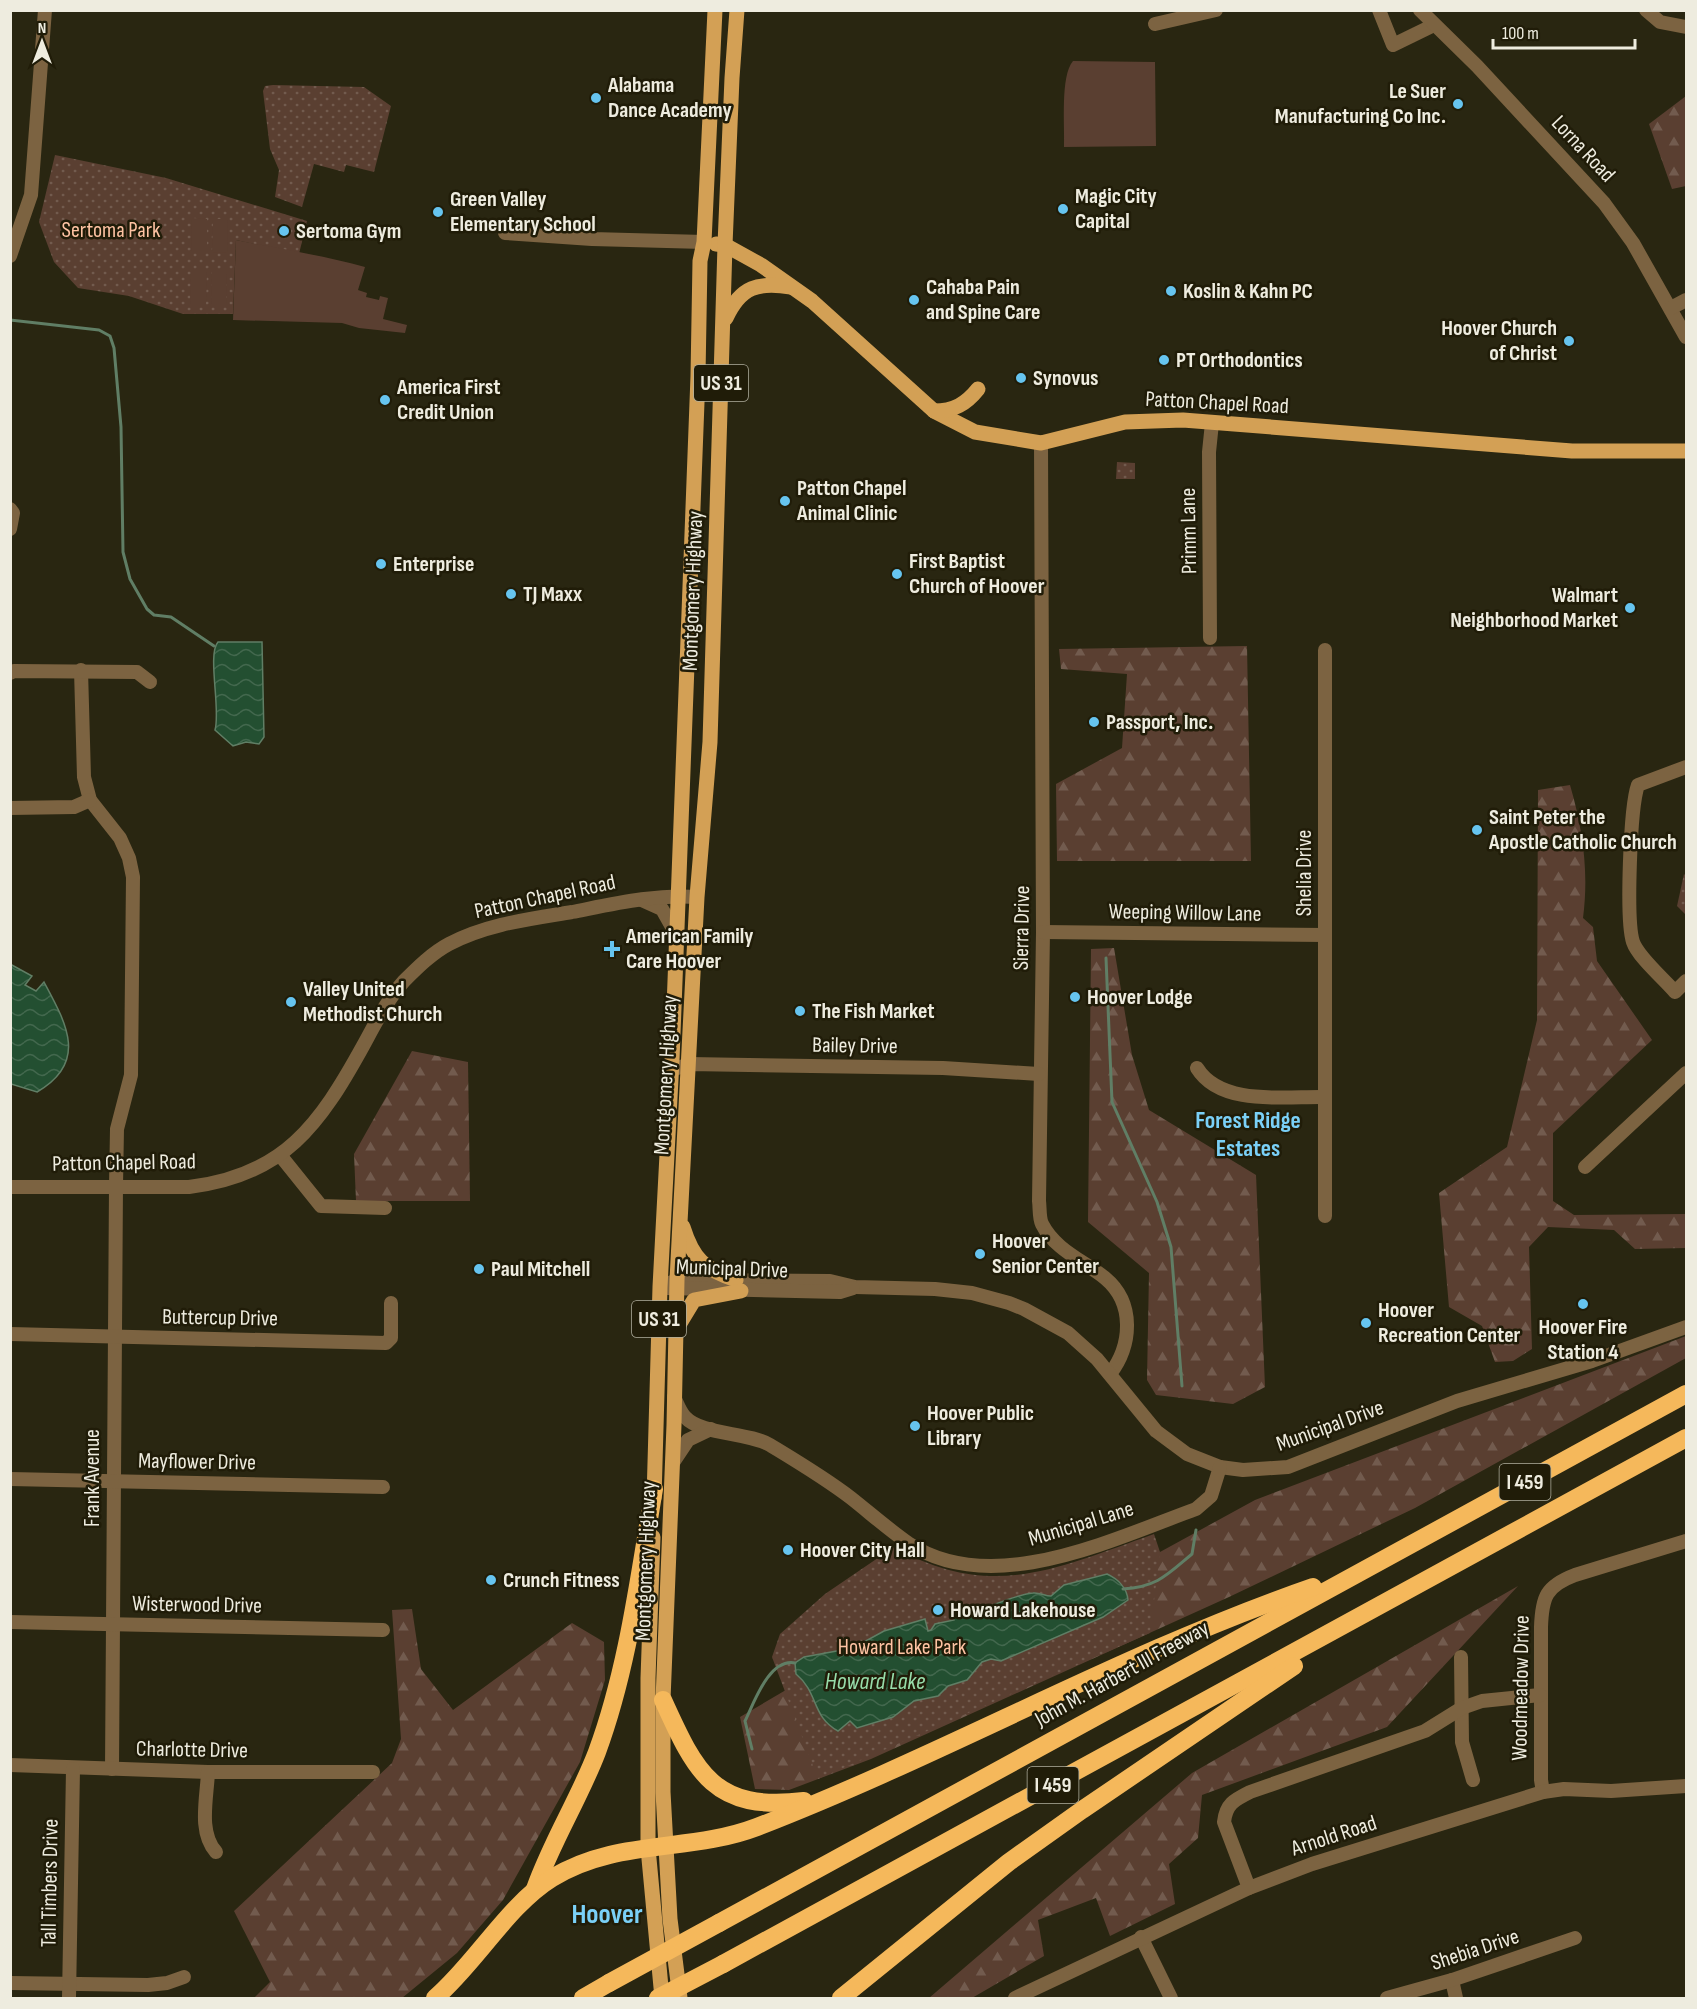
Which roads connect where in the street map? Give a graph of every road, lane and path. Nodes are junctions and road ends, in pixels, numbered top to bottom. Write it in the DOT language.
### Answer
graph roads {
  1 [pos="45,10"];
  2 [pos="715,10"];
  3 [pos="737,10"];
  4 [pos="1216,10"];
  5 [pos="1379,10"];
  6 [pos="1420,10"];
  7 [pos="1646,10"];
  8 [pos="1155,24"];
  9 [pos="1434,25"];
  10 [pos="1686,27"];
  11 [pos="505,233"];
  12 [pos="704,242"];
  13 [pos="725,245"];
  14 [pos="11,254"];
  15 [pos="793,288"];
  16 [pos="1686,300"];
  17 [pos="1671,308"];
  18 [pos="723,326"];
  19 [pos="1686,337"];
  20 [pos="978,389"];
  21 [pos="934,411"];
  22 [pos="1212,423"];
  23 [pos="1041,442"];
  24 [pos="1683,450"];
  25 [pos="10,509"];
  26 [pos="10,529"];
  27 [pos="1210,638"];
  28 [pos="1325,650"];
  29 [pos="81,670"];
  30 [pos="10,673"];
  31 [pos="150,682"];
  32 [pos="1686,767"];
  33 [pos="90,800"];
  34 [pos="10,808"];
  35 [pos="677,896"];
  36 [pos="697,897"];
  37 [pos="640,899"];
  38 [pos="1044,932"];
  39 [pos="676,934"];
  40 [pos="1326,935"];
  41 [pos="1686,981"];
  42 [pos="689,1064"];
  43 [pos="1197,1068"];
  44 [pos="672,1070"];
  45 [pos="1686,1073"];
  46 [pos="1039,1074"];
  47 [pos="1325,1096"];
  48 [pos="280,1155"];
  49 [pos="1585,1167"];
  50 [pos="116,1186"];
  51 [pos="10,1187"];
  52 [pos="385,1208"];
  53 [pos="1325,1216"];
  54 [pos="680,1218"];
  55 [pos="676,1285"];
  56 [pos="739,1286"];
  57 [pos="660,1287"];
  58 [pos="391,1303"];
  59 [pos="1686,1327"];
  60 [pos="675,1333"];
  61 [pos="10,1334"];
  62 [pos="114,1336"];
  63 [pos="1110,1374"];
  64 [pos="1686,1394"];
  65 [pos="674,1396"];
  66 [pos="711,1429"];
  67 [pos="1686,1438"];
  68 [pos="672,1464"];
  69 [pos="1220,1467"];
  70 [pos="10,1479"];
  71 [pos="114,1482"];
  72 [pos="382,1487"];
  73 [pos="654,1489"];
  74 [pos="1686,1541"];
  75 [pos="1363,1569"];
  76 [pos="1383,1605"];
  77 [pos="10,1622"];
  78 [pos="112,1625"];
  79 [pos="383,1630"];
  80 [pos="1461,1657"];
  81 [pos="1540,1695"];
  82 [pos="663,1700"];
  83 [pos="1462,1708"];
  84 [pos="10,1765"];
  85 [pos="74,1768"];
  86 [pos="112,1769"];
  87 [pos="208,1772"];
  88 [pos="373,1772"];
  89 [pos="1473,1780"];
  90 [pos="1686,1786"];
  91 [pos="1543,1792"];
  92 [pos="833,1798"];
  93 [pos="657,1847"];
  94 [pos="216,1852"];
  95 [pos="1249,1888"];
  96 [pos="535,1889"];
  97 [pos="1141,1937"];
  98 [pos="1575,1938"];
  99 [pos="184,1977"];
  100 [pos="1452,1980"];
  101 [pos="10,1983"];
  102 [pos="69,1992"];
  103 [pos="435,1998"];
  104 [pos="583,1998"];
  105 [pos="660,1998"];
  106 [pos="680,1998"];
  107 [pos="841,1998"];
  108 [pos="1015,1998"];
  109 [pos="1171,1998"];
  110 [pos="1387,1998"];
  111 [pos="1456,1998"];
  1 -- 14 [label="street"];
  2 -- 12 [label="main road, Montgomery Highway / US 31"];
  3 -- 13 [label="main road, Montgomery Highway / US 31"];
  4 -- 8 [label="street"];
  5 -- 9 [label="street"];
  6 -- 9 [label="street, Lorna Road"];
  7 -- 10 [label="street"];
  9 -- 17 [label="street, Lorna Road"];
  11 -- 12 [label="street"];
  12 -- 13 [label="main road, Patton Chapel Road"];
  12 -- 35 [label="main road, Montgomery Highway / US 31"];
  13 -- 15 [label="main road, Patton Chapel Road"];
  13 -- 18 [label="main road, Montgomery Highway / US 31"];
  15 -- 18 [label="main road"];
  15 -- 21 [label="main road, Patton Chapel Road"];
  16 -- 17 [label="street"];
  17 -- 19 [label="street, Lorna Road"];
  18 -- 36 [label="main road, Montgomery Highway / US 31"];
  20 -- 21 [label="main road"];
  21 -- 23 [label="main road, Patton Chapel Road"];
  22 -- 23 [label="main road, Patton Chapel Road"];
  22 -- 24 [label="main road, Patton Chapel Road"];
  22 -- 27 [label="street, Primm Lane"];
  23 -- 38 [label="street, Sierra Drive"];
  25 -- 26 [label="street"];
  28 -- 40 [label="street, Shelia Drive"];
  29 -- 30 [label="street"];
  29 -- 31 [label="street"];
  29 -- 33 [label="street"];
  32 -- 41 [label="street"];
  33 -- 34 [label="street"];
  33 -- 50 [label="street, Frank Avenue"];
  35 -- 36 [label="street, Patton Chapel Road"];
  35 -- 37 [label="street, Patton Chapel Road"];
  35 -- 39 [label="main road, Montgomery Highway / US 31"];
  36 -- 42 [label="main road, Montgomery Highway / US 31"];
  37 -- 39 [label="street"];
  37 -- 48 [label="street, Patton Chapel Road"];
  38 -- 40 [label="street, Weeping Willow Lane"];
  38 -- 46 [label="street, Sierra Drive"];
  39 -- 44 [label="main road, Montgomery Highway / US 31"];
  40 -- 47 [label="street, Shelia Drive"];
  42 -- 44 [label="street, Bailey Drive"];
  42 -- 46 [label="street, Bailey Drive"];
  42 -- 54 [label="main road, Montgomery Highway / US 31"];
  43 -- 47 [label="street"];
  44 -- 57 [label="main road, Montgomery Highway / US 31"];
  45 -- 49 [label="street"];
  46 -- 63 [label="street, Sierra Drive"];
  47 -- 53 [label="street, Shelia Drive"];
  48 -- 50 [label="street, Patton Chapel Road"];
  48 -- 52 [label="street"];
  50 -- 51 [label="street, Patton Chapel Road"];
  50 -- 62 [label="street, Frank Avenue"];
  54 -- 55 [label="main road, Montgomery Highway / US 31"];
  54 -- 56 [label="main road"];
  55 -- 56 [label="street, Municipal Drive"];
  55 -- 57 [label="street, Municipal Drive"];
  55 -- 60 [label="main road, Montgomery Highway / US 31"];
  56 -- 60 [label="main road"];
  56 -- 63 [label="street, Municipal Drive"];
  57 -- 73 [label="main road, Montgomery Highway / US 31"];
  58 -- 62 [label="street, Buttercup Drive"];
  59 -- 69 [label="street, Municipal Drive"];
  60 -- 65 [label="main road, Montgomery Highway / US 31"];
  61 -- 62 [label="street, Buttercup Drive"];
  62 -- 71 [label="street, Frank Avenue"];
  63 -- 69 [label="street, Municipal Drive"];
  64 -- 75 [label="highway, John M. Harbert III Freeway / I 459"];
  65 -- 66 [label="street, Municipal Lane"];
  65 -- 68 [label="main road, Montgomery Highway / US 31"];
  66 -- 68 [label="street"];
  66 -- 69 [label="street, Municipal Lane"];
  67 -- 76 [label="highway, I 459"];
  68 -- 82 [label="main road, Montgomery Highway / US 31"];
  70 -- 71 [label="street, Mayflower Drive"];
  71 -- 72 [label="street, Mayflower Drive"];
  71 -- 78 [label="street, Frank Avenue"];
  73 -- 93 [label="main road, Montgomery Highway / US 31"];
  73 -- 96 [label="highway"];
  74 -- 81 [label="street, Woodmeadow Drive"];
  75 -- 92 [label="highway"];
  75 -- 104 [label="highway, John M. Harbert III Freeway / I 459, bridge"];
  76 -- 105 [label="highway, I 459, bridge"];
  76 -- 107 [label="highway"];
  77 -- 78 [label="street, Wisterwood Drive"];
  78 -- 79 [label="street, Wisterwood Drive"];
  78 -- 86 [label="street, Frank Avenue"];
  80 -- 83 [label="street"];
  81 -- 83 [label="street"];
  81 -- 91 [label="street, Woodmeadow Drive"];
  82 -- 92 [label="highway"];
  82 -- 93 [label="main road, Montgomery Highway / US 31"];
  83 -- 89 [label="street"];
  83 -- 95 [label="street"];
  84 -- 85 [label="street, Charlotte Drive"];
  85 -- 86 [label="street, Charlotte Drive"];
  85 -- 102 [label="street, Tall Timbers Drive"];
  86 -- 87 [label="street, Charlotte Drive"];
  87 -- 88 [label="street, Charlotte Drive"];
  87 -- 94 [label="street"];
  90 -- 91 [label="street, Arnold Road"];
  91 -- 95 [label="street, Arnold Road"];
  92 -- 93 [label="highway"];
  93 -- 96 [label="highway"];
  93 -- 105 [label="main road, Montgomery Highway / US 31"];
  93 -- 106 [label="main road, Montgomery Highway / US 31"];
  95 -- 97 [label="street, Arnold Road"];
  96 -- 103 [label="highway"];
  97 -- 108 [label="street, Arnold Road"];
  97 -- 109 [label="street"];
  98 -- 100 [label="street, Shebia Drive"];
  99 -- 102 [label="street"];
  100 -- 110 [label="street, Shebia Drive"];
  100 -- 111 [label="street"];
  101 -- 102 [label="street"];
}
